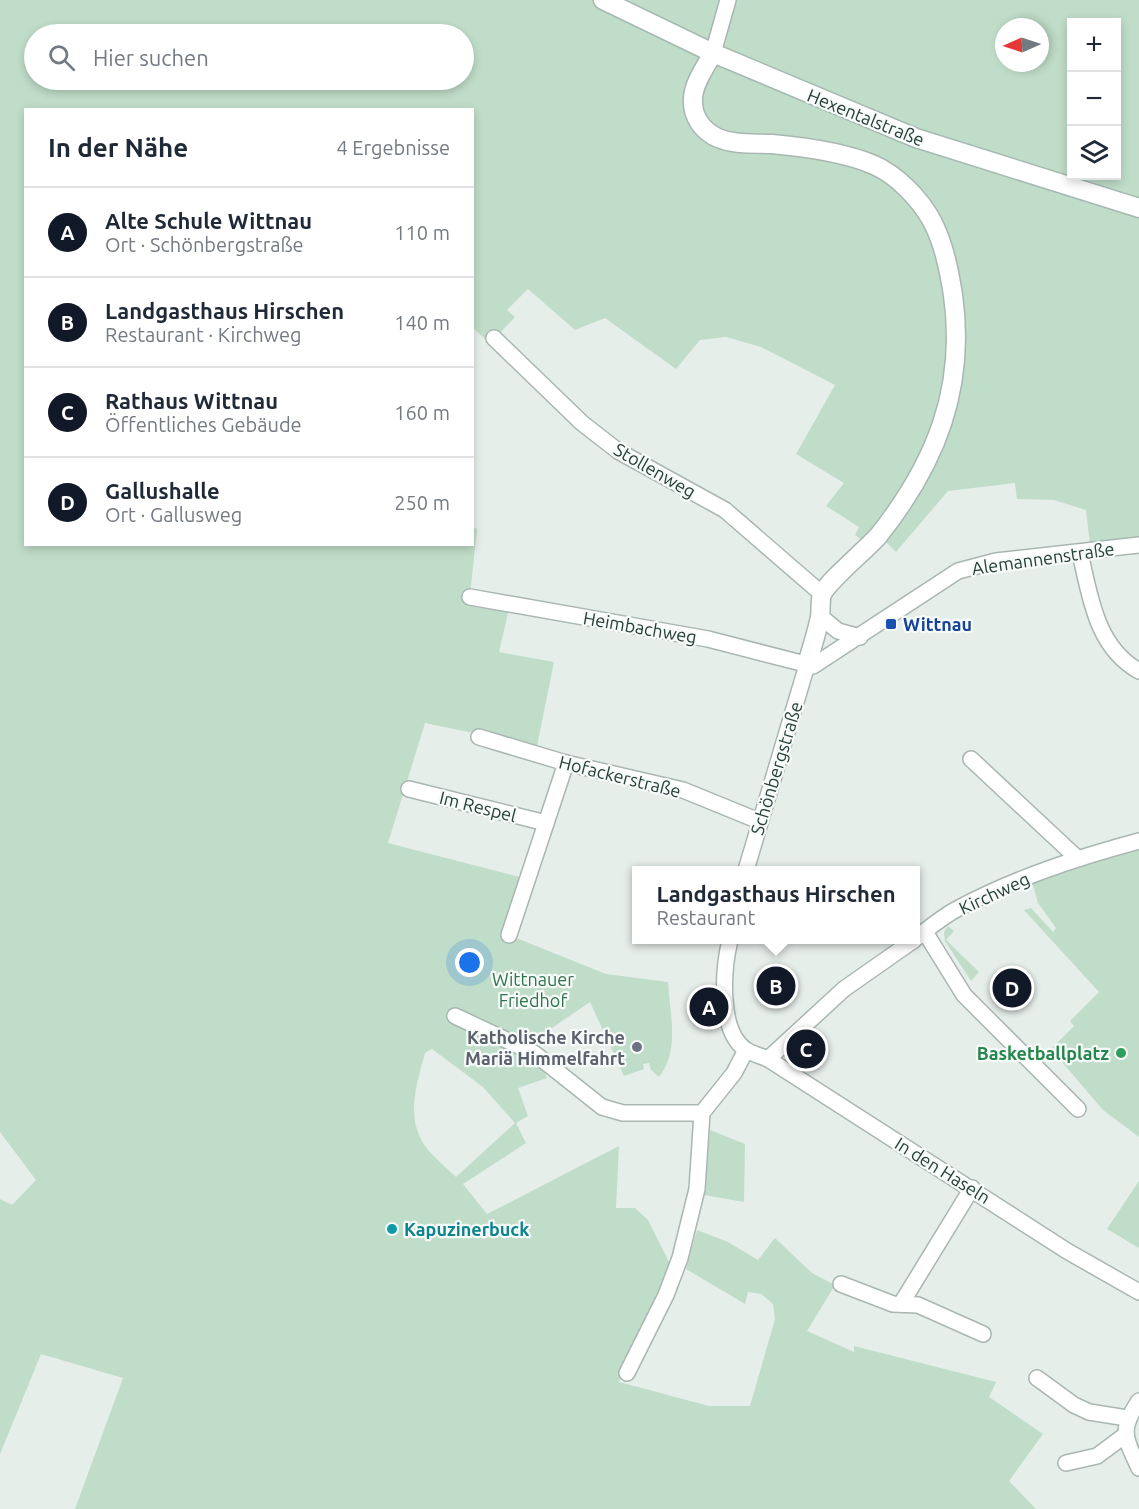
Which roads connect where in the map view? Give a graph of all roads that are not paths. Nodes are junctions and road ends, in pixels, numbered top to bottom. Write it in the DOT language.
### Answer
graph roads {
  1 [pos="603,0"];
  2 [pos="728,0"];
  3 [pos="713,53"];
  4 [pos="1139,208"];
  5 [pos="494,338"];
  6 [pos="1139,545"];
  7 [pos="1080,553"];
  8 [pos="822,594"];
  9 [pos="470,597"];
  10 [pos="820,616"];
  11 [pos="860,637"];
  12 [pos="807,665"];
  13 [pos="1139,671"];
  14 [pos="478,737"];
  15 [pos="971,759"];
  16 [pos="566,763"];
  17 [pos="410,789"];
  18 [pos="759,821"];
  19 [pos="546,823"];
  20 [pos="1139,841"];
  21 [pos="1077,858"];
  22 [pos="747,866"];
  23 [pos="509,935"];
  24 [pos="920,935"];
  25 [pos="920,939"];
  26 [pos="729,944"];
  27 [pos="907,944"];
  28 [pos="455,1016"];
  29 [pos="746,1050"];
  30 [pos="768,1059"];
  31 [pos="1078,1108"];
  32 [pos="702,1113"];
  33 [pos="972,1188"];
  34 [pos="841,1284"];
  35 [pos="1139,1292"];
  36 [pos="902,1304"];
  37 [pos="983,1334"];
  38 [pos="627,1373"];
  39 [pos="1037,1378"];
  40 [pos="1139,1401"];
  41 [pos="1127,1418"];
  42 [pos="1124,1436"];
  43 [pos="1066,1463"];
  44 [pos="1139,1468"];
  1 -- 3 [label="street, Hexentalstraße"];
  2 -- 3 [label="street"];
  3 -- 4 [label="street, Hexentalstraße"];
  3 -- 8 [label="street"];
  5 -- 8 [label="street, Stollenweg"];
  6 -- 7 [label="street, Alemannenstraße"];
  7 -- 11 [label="street, Alemannenstraße"];
  7 -- 13 [label="street"];
  8 -- 10 [label="street"];
  9 -- 12 [label="street, Heimbachweg"];
  10 -- 11 [label="street"];
  10 -- 12 [label="street"];
  11 -- 12 [label="street, Alemannenstraße"];
  12 -- 18 [label="street, Schönbergstraße"];
  14 -- 16 [label="street, Hofackerstraße"];
  15 -- 21 [label="street"];
  16 -- 18 [label="street, Hofackerstraße"];
  16 -- 19 [label="street"];
  17 -- 19 [label="street, Im Respel"];
  18 -- 22 [label="street, Schönbergstraße"];
  19 -- 23 [label="street"];
  20 -- 21 [label="street, Kirchweg"];
  21 -- 24 [label="street, Kirchweg"];
  25 -- 31 [label="street"];
  26 -- 29 [label="street"];
  27 -- 30 [label="street, Kirchweg"];
  28 -- 32 [label="street"];
  29 -- 30 [label="street, In den Haseln"];
  29 -- 32 [label="street"];
  30 -- 33 [label="street, In den Haseln"];
  32 -- 38 [label="street"];
  33 -- 35 [label="street, In den Haseln"];
  33 -- 36 [label="street"];
  34 -- 36 [label="street"];
  36 -- 37 [label="street"];
  39 -- 41 [label="street"];
  40 -- 41 [label="street"];
  41 -- 42 [label="street"];
  42 -- 43 [label="street"];
  42 -- 44 [label="street"];
}
